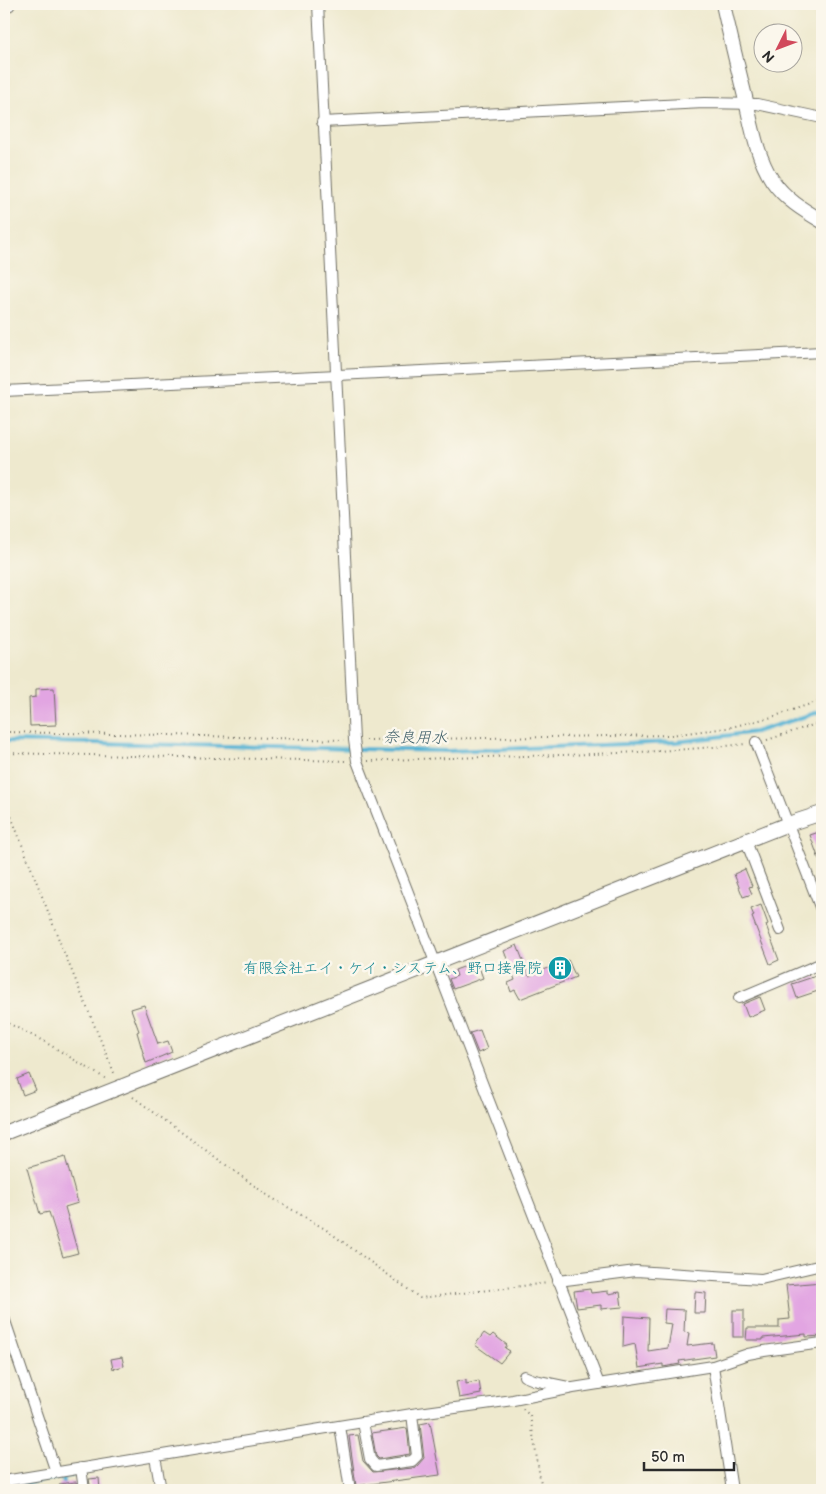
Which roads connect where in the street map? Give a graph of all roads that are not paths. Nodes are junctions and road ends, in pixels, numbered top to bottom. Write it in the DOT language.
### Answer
graph roads {
  1 [pos="4,4"];
  2 [pos="8,4"];
  3 [pos="318,4"];
  4 [pos="723,4"];
  5 [pos="746,103"];
  6 [pos="822,118"];
  7 [pos="322,122"];
  8 [pos="822,221"];
  9 [pos="822,352"];
  10 [pos="336,375"];
  11 [pos="4,391"];
  12 [pos="756,742"];
  13 [pos="822,813"];
  14 [pos="788,824"];
  15 [pos="746,841"];
  16 [pos="822,912"];
  17 [pos="780,930"];
  18 [pos="437,963"];
  19 [pos="822,963"];
  20 [pos="739,998"];
  21 [pos="4,1132"];
  22 [pos="822,1265"];
  23 [pos="558,1281"];
  24 [pos="4,1318"];
  25 [pos="822,1343"];
  26 [pos="713,1366"];
  27 [pos="524,1376"];
  28 [pos="598,1384"];
  29 [pos="574,1388"];
  30 [pos="412,1414"];
  31 [pos="363,1422"];
  32 [pos="340,1426"];
  33 [pos="154,1457"];
  34 [pos="81,1468"];
  35 [pos="56,1472"];
  36 [pos="4,1481"];
  37 [pos="84,1490"];
  38 [pos="161,1490"];
  39 [pos="350,1490"];
  40 [pos="732,1490"];
  1 -- 2 [label="street"];
  3 -- 7 [label="street"];
  4 -- 5 [label="street"];
  5 -- 6 [label="street"];
  5 -- 7 [label="street"];
  5 -- 8 [label="street"];
  7 -- 10 [label="street"];
  9 -- 10 [label="street"];
  10 -- 11 [label="street"];
  10 -- 18 [label="street"];
  12 -- 14 [label="street"];
  13 -- 14 [label="street"];
  14 -- 15 [label="street"];
  14 -- 16 [label="street"];
  15 -- 17 [label="street"];
  15 -- 18 [label="street"];
  18 -- 21 [label="street"];
  18 -- 23 [label="street"];
  19 -- 20 [label="street"];
  22 -- 23 [label="street"];
  23 -- 28 [label="street"];
  24 -- 35 [label="street"];
  25 -- 26 [label="street"];
  26 -- 28 [label="street"];
  26 -- 40 [label="street"];
  27 -- 29 [label="street"];
  28 -- 29 [label="street"];
  29 -- 30 [label="street"];
  30 -- 31 [label="street"];
  30 -- 31 [label="street"];
  31 -- 32 [label="street"];
  32 -- 33 [label="street"];
  32 -- 39 [label="street"];
  33 -- 34 [label="street"];
  33 -- 38 [label="street"];
  34 -- 35 [label="street"];
  34 -- 37 [label="street"];
  35 -- 36 [label="street"];
}
